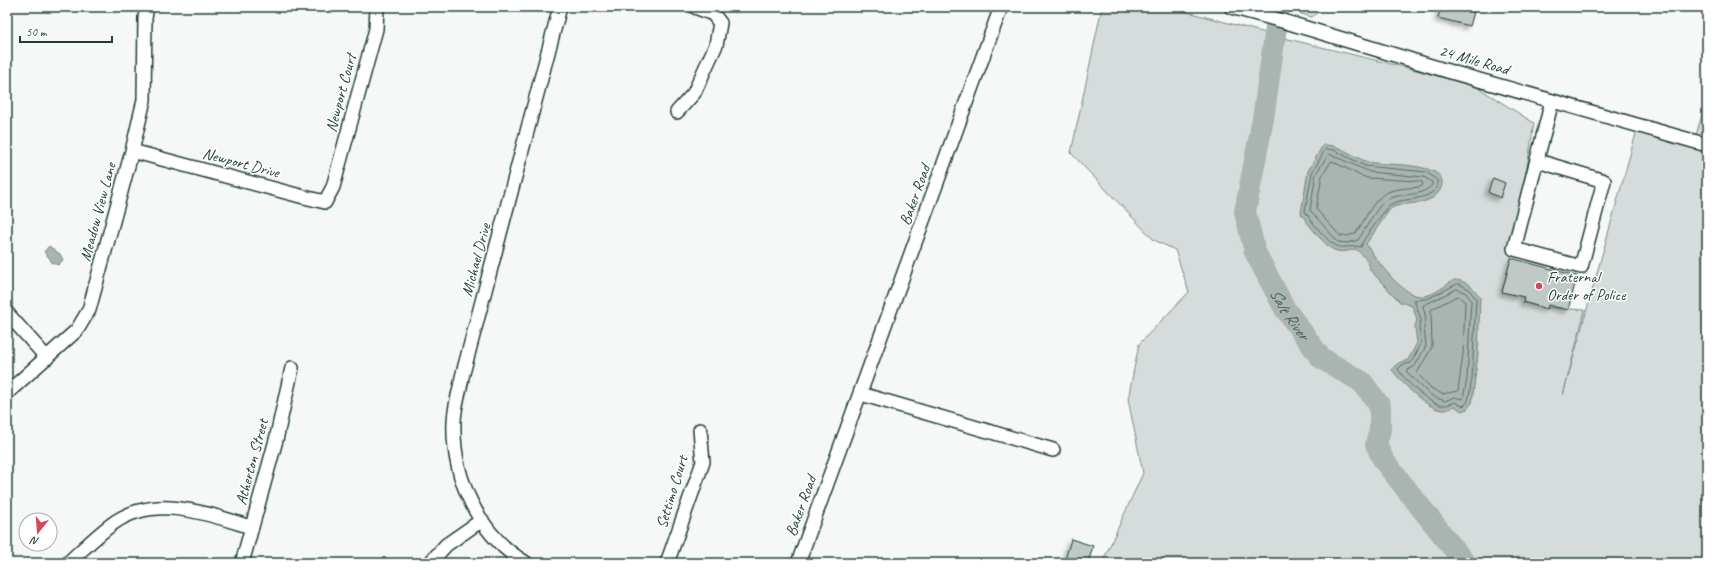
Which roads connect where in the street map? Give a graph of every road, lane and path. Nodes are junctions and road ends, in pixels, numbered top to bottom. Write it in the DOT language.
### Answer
graph roads {
  1 [pos="147,7"];
  2 [pos="377,7"];
  3 [pos="560,7"];
  4 [pos="695,7"];
  5 [pos="1001,7"];
  6 [pos="1231,7"];
  7 [pos="1552,101"];
  8 [pos="677,112"];
  9 [pos="1707,146"];
  10 [pos="132,151"];
  11 [pos="1538,161"];
  12 [pos="333,187"];
  13 [pos="7,313"];
  14 [pos="47,358"];
  15 [pos="292,368"];
  16 [pos="7,393"];
  17 [pos="861,394"];
  18 [pos="700,430"];
  19 [pos="1053,450"];
  20 [pos="482,520"];
  21 [pos="251,527"];
  22 [pos="68,563"];
  23 [pos="242,563"];
  24 [pos="430,563"];
  25 [pos="526,563"];
  26 [pos="667,563"];
  27 [pos="798,563"];
  1 -- 10 [label="street, Meadow View Lane"];
  2 -- 12 [label="street, Newport Court"];
  3 -- 20 [label="street, Michael Drive"];
  4 -- 8 [label="street"];
  5 -- 17 [label="street, Baker Road"];
  6 -- 7 [label="street, 24 Mile Road"];
  7 -- 9 [label="street, 24 Mile Road"];
  7 -- 11 [label="street"];
  10 -- 12 [label="street, Newport Drive"];
  10 -- 14 [label="street, Meadow View Lane"];
  11 -- 11 [label="street"];
  13 -- 14 [label="street"];
  14 -- 16 [label="street, Meadow View Lane"];
  15 -- 21 [label="street, Atherton Street"];
  17 -- 19 [label="street"];
  17 -- 27 [label="street, Baker Road"];
  18 -- 26 [label="street, Settimo Court"];
  20 -- 24 [label="street"];
  20 -- 25 [label="street, Michael Drive"];
  21 -- 22 [label="street"];
  21 -- 23 [label="street, Atherton Street"];
}
